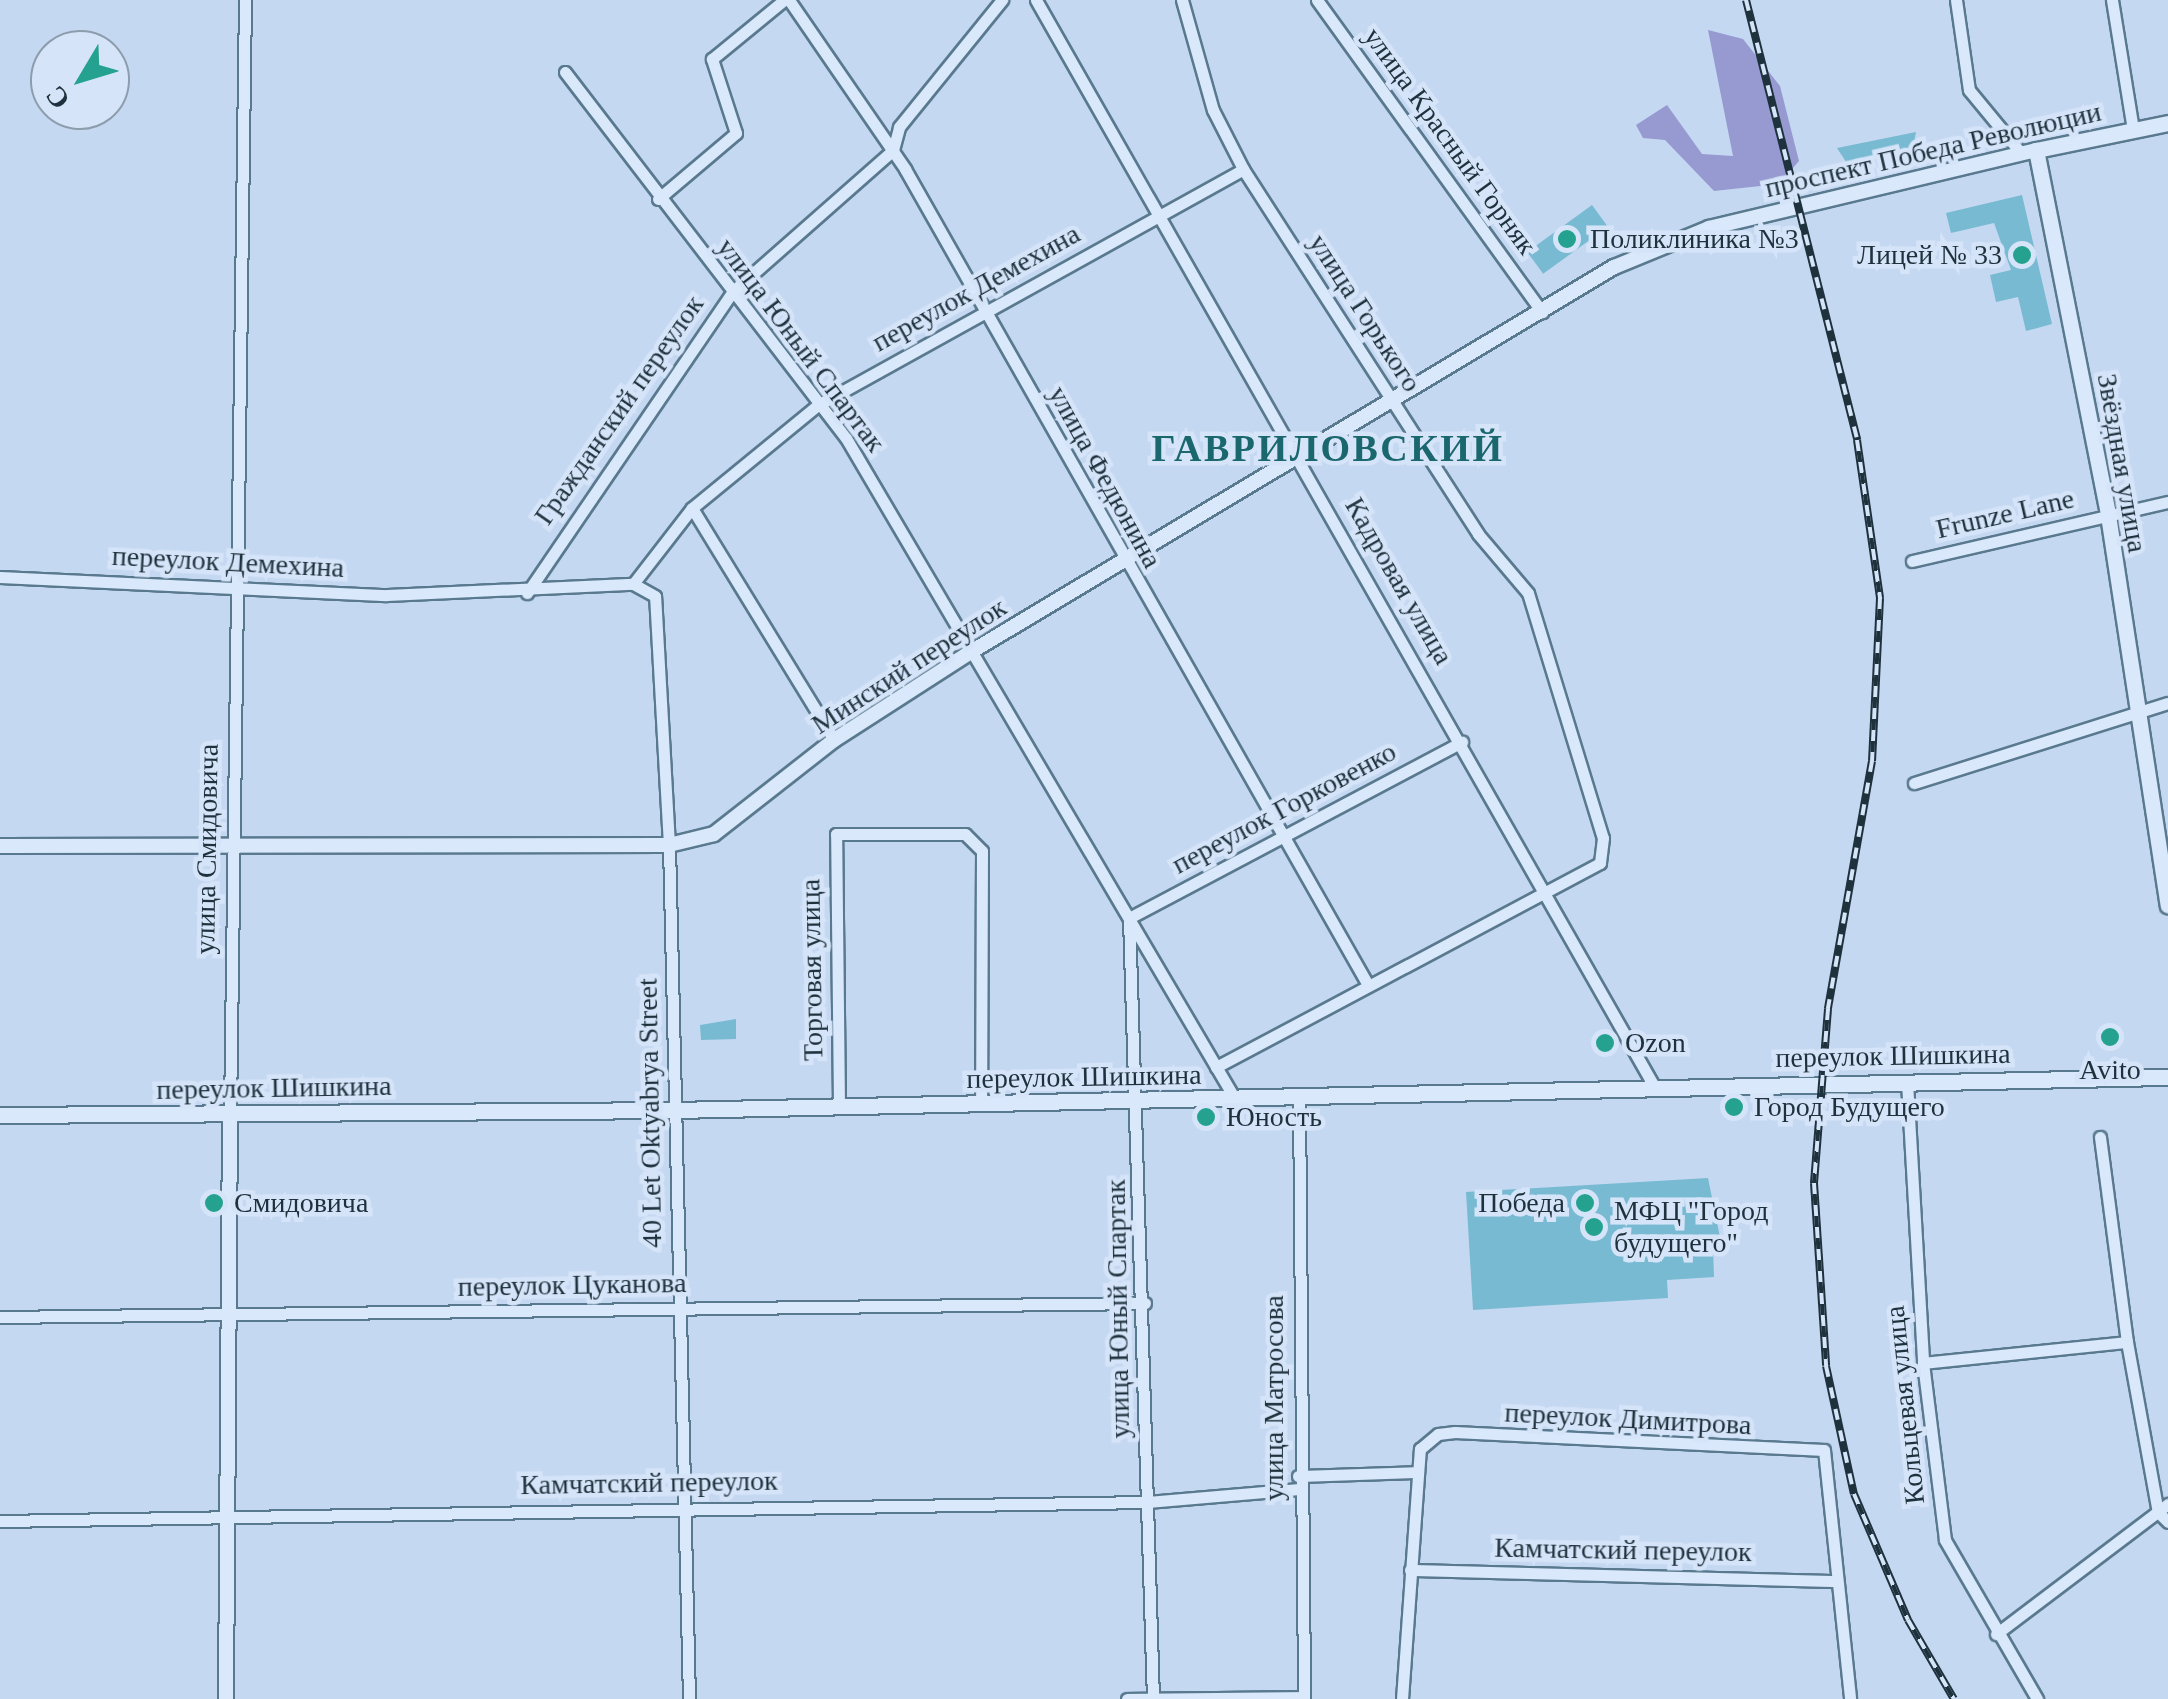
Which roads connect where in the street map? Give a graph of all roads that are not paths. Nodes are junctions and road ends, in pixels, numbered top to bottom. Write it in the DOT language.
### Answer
graph roads {
  1 [pos="245,0"];
  2 [pos="787,0"];
  3 [pos="1002,0"];
  4 [pos="1036,0"];
  5 [pos="1182,0"];
  6 [pos="1317,0"];
  7 [pos="1956,0"];
  8 [pos="2112,0"];
  9 [pos="566,72"];
  10 [pos="2168,123"];
  11 [pos="2133,130"];
  12 [pos="893,150"];
  13 [pos="2028,152"];
  14 [pos="1243,169"];
  15 [pos="658,199"];
  16 [pos="1160,218"];
  17 [pos="1710,228"];
  18 [pos="732,292"];
  19 [pos="984,309"];
  20 [pos="1542,312"];
  21 [pos="1393,404"];
  22 [pos="818,405"];
  23 [pos="1301,459"];
  24 [pos="2168,502"];
  25 [pos="692,508"];
  26 [pos="2108,516"];
  27 [pos="1912,561"];
  28 [pos="1123,562"];
  29 [pos="0,576"];
  30 [pos="633,584"];
  31 [pos="236,587"];
  32 [pos="527,593"];
  33 [pos="969,653"];
  34 [pos="2168,703"];
  35 [pos="2136,712"];
  36 [pos="834,740"];
  37 [pos="1462,742"];
  38 [pos="1914,784"];
  39 [pos="1284,838"];
  40 [pos="232,844"];
  41 [pos="0,846"];
  42 [pos="668,846"];
  43 [pos="1600,864"];
  44 [pos="1549,892"];
  45 [pos="2168,903"];
  46 [pos="1129,918"];
  47 [pos="1368,985"];
  48 [pos="1216,1067"];
  49 [pos="2168,1078"];
  50 [pos="1907,1082"];
  51 [pos="1654,1086"];
  52 [pos="1299,1096"];
  53 [pos="1235,1099"];
  54 [pos="1137,1100"];
  55 [pos="981,1104"];
  56 [pos="839,1106"];
  57 [pos="675,1110"];
  58 [pos="230,1114"];
  59 [pos="0,1116"];
  60 [pos="2100,1137"];
  61 [pos="1144,1303"];
  62 [pos="680,1308"];
  63 [pos="228,1314"];
  64 [pos="0,1317"];
  65 [pos="2127,1342"];
  66 [pos="1923,1364"];
  67 [pos="1417,1472"];
  68 [pos="1298,1483"];
  69 [pos="1147,1502"];
  70 [pos="684,1506"];
  71 [pos="2163,1508"];
  72 [pos="225,1516"];
  73 [pos="0,1521"];
  74 [pos="2168,1522"];
  75 [pos="1410,1570"];
  76 [pos="1835,1581"];
  77 [pos="1996,1634"];
  78 [pos="1304,1698"];
  79 [pos="226,1699"];
  80 [pos="689,1699"];
  81 [pos="1127,1699"];
  82 [pos="1153,1699"];
  83 [pos="1402,1699"];
  84 [pos="1850,1699"];
  85 [pos="2037,1699"];
  1 -- 31 [label="street, улица Смидовича"];
  2 -- 12 [label="street, улица Федюнина"];
  2 -- 15 [label="street"];
  3 -- 12 [label="street, Гражданский переулок"];
  4 -- 16 [label="street, Кадровая улица"];
  5 -- 14 [label="street, улица Горького"];
  6 -- 20 [label="street, улица Красный Горняк"];
  7 -- 13 [label="street"];
  8 -- 11 [label="street"];
  9 -- 15 [label="street, улица Юный Спартак"];
  10 -- 11 [label="main road, проспект Победа Революции"];
  11 -- 13 [label="main road, проспект Победа Революции"];
  12 -- 18 [label="street, Гражданский переулок"];
  12 -- 19 [label="street, улица Федюнина"];
  13 -- 17 [label="street, проспект Победа Революции"];
  13 -- 26 [label="main road, Звёздная улица"];
  14 -- 16 [label="street, переулок Демехина"];
  14 -- 21 [label="street, улица Горького"];
  15 -- 18 [label="street, улица Юный Спартак"];
  16 -- 19 [label="street, переулок Демехина"];
  16 -- 23 [label="street, Кадровая улица"];
  17 -- 20 [label="street, Минский переулок"];
  18 -- 22 [label="street, улица Юный Спартак"];
  18 -- 32 [label="street, Гражданский переулок"];
  19 -- 22 [label="street, переулок Демехина"];
  19 -- 28 [label="street, улица Федюнина"];
  20 -- 21 [label="street, Минский переулок"];
  21 -- 23 [label="street, Минский переулок"];
  21 -- 43 [label="street, улица Горького"];
  22 -- 25 [label="street, переулок Демехина"];
  22 -- 33 [label="street, улица Юный Спартак"];
  23 -- 28 [label="street, Минский переулок"];
  23 -- 37 [label="street, Кадровая улица"];
  24 -- 26 [label="street, Frunze Lane"];
  25 -- 30 [label="street, переулок Демехина"];
  25 -- 36 [label="street"];
  26 -- 27 [label="street, Frunze Lane"];
  26 -- 35 [label="main road, Звёздная улица"];
  28 -- 33 [label="street, Минский переулок"];
  28 -- 39 [label="street, улица Федюнина"];
  29 -- 31 [label="street, переулок Демехина"];
  30 -- 32 [label="street, переулок Демехина"];
  30 -- 42 [label="street, 40 Let Oktyabrya Street"];
  31 -- 32 [label="street, переулок Демехина"];
  31 -- 40 [label="street, улица Смидовича"];
  33 -- 36 [label="street, Минский переулок"];
  33 -- 46 [label="street, улица Юный Спартак"];
  34 -- 35 [label="street"];
  35 -- 38 [label="street"];
  35 -- 45 [label="main road, Звёздная улица"];
  36 -- 42 [label="street, Минский переулок"];
  37 -- 39 [label="street, переулок Горковенко"];
  37 -- 44 [label="street, Кадровая улица"];
  39 -- 46 [label="street, переулок Горковенко"];
  39 -- 47 [label="street, улица Федюнина"];
  40 -- 41 [label="street, Минский переулок"];
  40 -- 42 [label="street, Минский переулок"];
  40 -- 58 [label="street, улица Смидовича"];
  42 -- 57 [label="street, 40 Let Oktyabrya Street"];
  43 -- 44 [label="street, переулок Шишкина"];
  44 -- 47 [label="street, переулок Шишкина"];
  44 -- 51 [label="street, Кадровая улица"];
  46 -- 48 [label="street, улица Юный Спартак"];
  46 -- 54 [label="street, улица Юный Спартак"];
  47 -- 48 [label="street, переулок Шишкина"];
  48 -- 53 [label="street, улица Юный Спартак"];
  49 -- 50 [label="main road, переулок Шишкина"];
  50 -- 51 [label="main road, переулок Шишкина"];
  50 -- 66 [label="street, Кольцевая улица"];
  51 -- 52 [label="main road, переулок Шишкина"];
  52 -- 53 [label="main road, переулок Шишкина"];
  52 -- 68 [label="street, улица Матросова"];
  53 -- 54 [label="main road, переулок Шишкина"];
  54 -- 55 [label="main road, переулок Шишкина"];
  54 -- 61 [label="street, улица Юный Спартак"];
  55 -- 56 [label="main road, переулок Шишкина"];
  55 -- 56 [label="street, Торговая улица"];
  56 -- 57 [label="main road, переулок Шишкина"];
  57 -- 58 [label="main road, переулок Шишкина"];
  57 -- 62 [label="street, 40 Let Oktyabrya Street"];
  58 -- 59 [label="main road, переулок Шишкина"];
  58 -- 63 [label="street, улица Смидовича"];
  60 -- 65 [label="street"];
  61 -- 62 [label="street, переулок Цуканова"];
  61 -- 69 [label="street, улица Юный Спартак"];
  62 -- 63 [label="street, переулок Цуканова"];
  62 -- 70 [label="street, 40 Let Oktyabrya Street"];
  63 -- 64 [label="street, переулок Цуканова"];
  63 -- 72 [label="street, улица Смидовича"];
  65 -- 66 [label="street"];
  65 -- 71 [label="street"];
  66 -- 77 [label="street, Кольцевая улица"];
  67 -- 68 [label="street"];
  67 -- 75 [label="street"];
  67 -- 76 [label="street, переулок Димитрова"];
  68 -- 69 [label="street, Камчатский переулок"];
  68 -- 78 [label="street, улица Матросова"];
  69 -- 70 [label="street, Камчатский переулок"];
  69 -- 82 [label="street, улица Юный Спартак"];
  70 -- 72 [label="street, Камчатский переулок"];
  70 -- 80 [label="street, 40 Let Oktyabrya Street"];
  71 -- 74 [label="street"];
  71 -- 77 [label="street"];
  72 -- 73 [label="street, Камчатский переулок"];
  72 -- 79 [label="street, улица Смидовича"];
  75 -- 76 [label="street, Камчатский переулок"];
  75 -- 83 [label="street"];
  76 -- 84 [label="street"];
  77 -- 85 [label="street, Кольцевая улица"];
  78 -- 82 [label="street"];
  81 -- 82 [label="street"];
}
